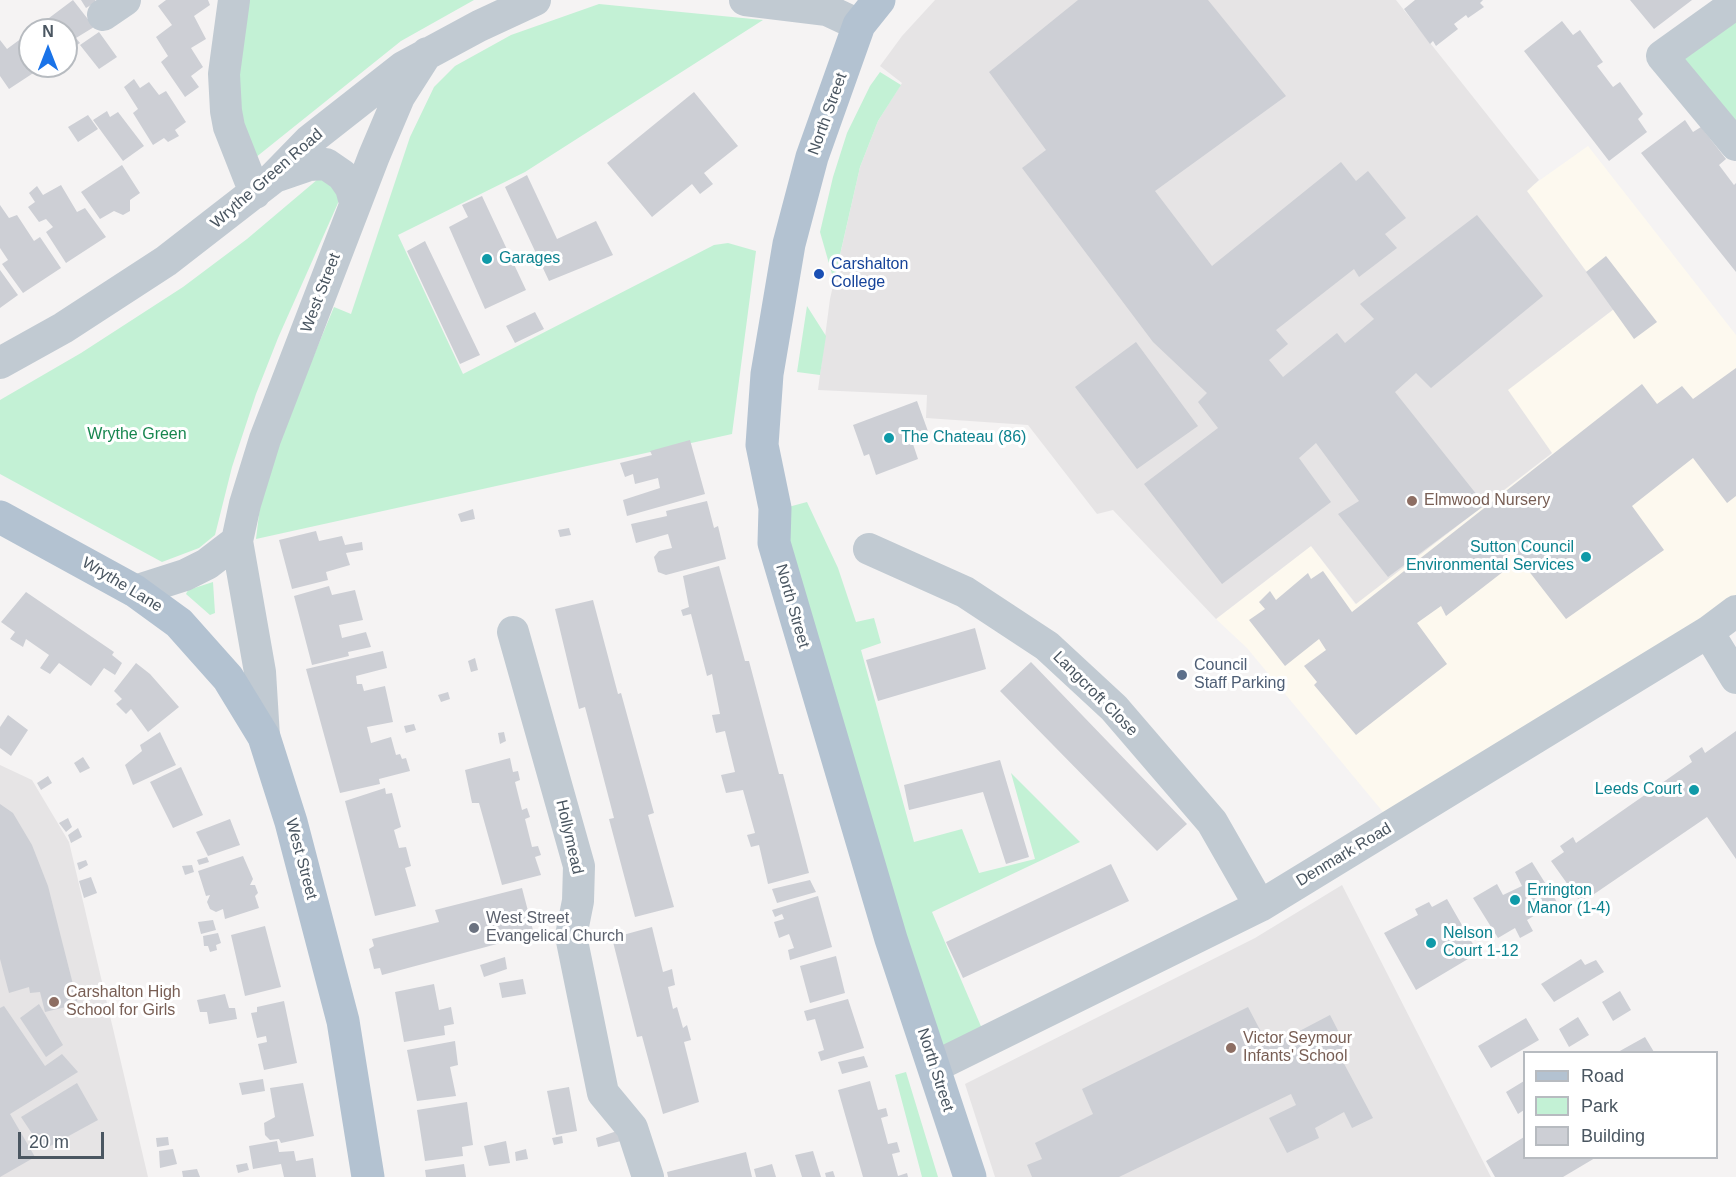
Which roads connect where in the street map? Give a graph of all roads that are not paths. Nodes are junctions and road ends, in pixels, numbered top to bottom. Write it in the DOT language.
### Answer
graph roads {
  1 [pos="234,0"];
  2 [pos="536,0"];
  3 [pos="745,0"];
  4 [pos="879,0"];
  5 [pos="1736,3"];
  6 [pos="859,25"];
  7 [pos="427,53"];
  8 [pos="1736,145"];
  9 [pos="264,185"];
  10 [pos="355,203"];
  11 [pos="0,363"];
  12 [pos="0,517"];
  13 [pos="237,541"];
  14 [pos="869,549"];
  15 [pos="135,591"];
  16 [pos="1736,611"];
  17 [pos="513,632"];
  18 [pos="1708,632"];
  19 [pos="1736,678"];
  20 [pos="264,737"];
  21 [pos="1260,906"];
  22 [pos="934,1067"];
  23 [pos="368,1177"];
  24 [pos="648,1177"];
  25 [pos="970,1177"];
  1 -- 9 [label="street"];
  2 -- 7 [label="street, Wrythe Green Road"];
  3 -- 6 [label="street"];
  4 -- 6 [label="main road, North Street"];
  5 -- 8 [label="street"];
  6 -- 22 [label="main road, North Street"];
  7 -- 9 [label="street, Wrythe Green Road"];
  7 -- 10 [label="street, West Street"];
  9 -- 10 [label="street"];
  9 -- 11 [label="street, Wrythe Green Road"];
  10 -- 13 [label="street, West Street"];
  12 -- 15 [label="main road, Wrythe Lane"];
  13 -- 15 [label="street"];
  13 -- 20 [label="street, West Street"];
  14 -- 21 [label="street, Langcroft Close"];
  15 -- 20 [label="main road, Wrythe Lane"];
  16 -- 18 [label="street, Denmark Road"];
  17 -- 24 [label="street, Hollymead"];
  18 -- 19 [label="street"];
  18 -- 21 [label="street, Denmark Road"];
  20 -- 23 [label="main road, West Street"];
  21 -- 22 [label="street, Denmark Road"];
  22 -- 25 [label="main road, North Street"];
}
